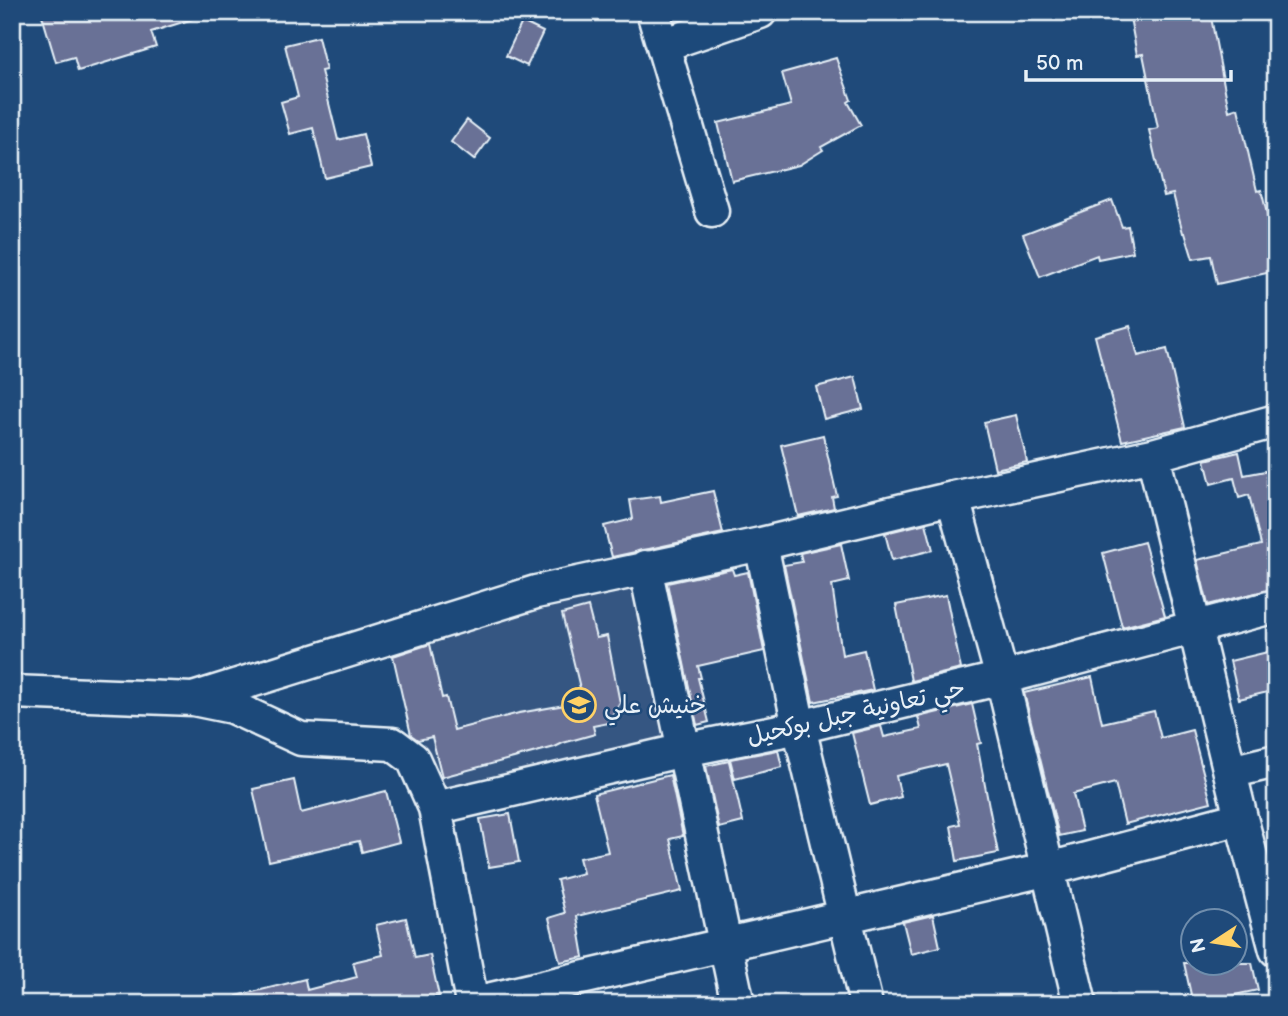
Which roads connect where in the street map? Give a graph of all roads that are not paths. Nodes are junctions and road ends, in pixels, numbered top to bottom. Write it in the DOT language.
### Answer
graph roads {
  1 [pos="653,12"];
  2 [pos="760,12"];
  3 [pos="663,45"];
  4 [pos="712,211"];
  5 [pos="1276,421"];
  6 [pos="1153,456"];
  7 [pos="953,498"];
  8 [pos="761,544"];
  9 [pos="645,567"];
  10 [pos="1276,606"];
  11 [pos="1196,628"];
  12 [pos="1002,678"];
  13 [pos="12,692"];
  14 [pos="193,699"];
  15 [pos="799,727"];
  16 [pos="684,750"];
  17 [pos="1276,761"];
  18 [pos="1230,772"];
  19 [pos="435,808"];
  20 [pos="1241,818"];
  21 [pos="1049,869"];
  22 [pos="845,915"];
  23 [pos="726,945"];
  24 [pos="1276,950"];
  25 [pos="471,1004"];
  26 [pos="738,1004"];
  27 [pos="866,1004"];
  28 [pos="1080,1004"];
  1 -- 3 [label="street"];
  2 -- 3 [label="street"];
  3 -- 4 [label="street"];
  5 -- 6 [label="street"];
  6 -- 7 [label="street"];
  6 -- 11 [label="street"];
  7 -- 8 [label="street"];
  7 -- 12 [label="street"];
  8 -- 9 [label="street"];
  8 -- 15 [label="street"];
  9 -- 14 [label="street"];
  9 -- 16 [label="street"];
  10 -- 11 [label="street, حي تعاونية جبل بوكحيل"];
  11 -- 12 [label="street, حي تعاونية جبل بوكحيل"];
  11 -- 18 [label="street"];
  12 -- 15 [label="street, حي تعاونية جبل بوكحيل"];
  12 -- 21 [label="street"];
  13 -- 14 [label="street"];
  14 -- 19 [label="street"];
  15 -- 16 [label="street, حي تعاونية جبل بوكحيل"];
  15 -- 22 [label="street"];
  16 -- 19 [label="street, حي تعاونية جبل بوكحيل"];
  16 -- 23 [label="street"];
  17 -- 18 [label="street"];
  18 -- 20 [label="street"];
  19 -- 25 [label="street"];
  20 -- 21 [label="street"];
  20 -- 24 [label="street"];
  21 -- 22 [label="street"];
  21 -- 28 [label="street"];
  22 -- 23 [label="street"];
  22 -- 27 [label="street"];
  23 -- 25 [label="street"];
  23 -- 26 [label="street"];
}
